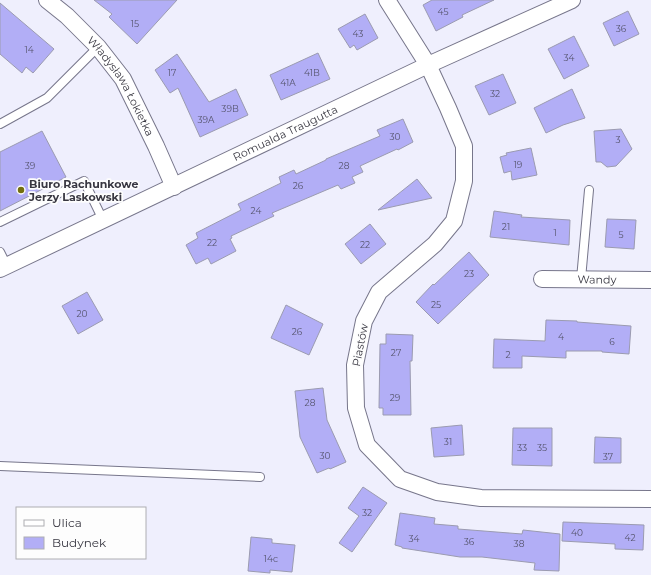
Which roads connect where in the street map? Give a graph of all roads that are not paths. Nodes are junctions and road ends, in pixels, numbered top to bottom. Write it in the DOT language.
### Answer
graph roads {
  1 [pos="47,0"];
  2 [pos="387,0"];
  3 [pos="572,0"];
  4 [pos="98,47"];
  5 [pos="428,65"];
  6 [pos="0,124"];
  7 [pos="174,187"];
  8 [pos="589,190"];
  9 [pos="103,220"];
  10 [pos="0,222"];
  11 [pos="2,262"];
  12 [pos="542,279"];
  13 [pos="581,279"];
  14 [pos="651,280"];
  15 [pos="0,466"];
  16 [pos="260,477"];
  17 [pos="651,499"];
  1 -- 4 [label="street, Władysława Łokietka"];
  2 -- 5 [label="street, Piastów"];
  3 -- 5 [label="street, Romualda Traugutta"];
  4 -- 6 [label="lane"];
  4 -- 7 [label="street, Władysława Łokietka"];
  5 -- 7 [label="street, Romualda Traugutta"];
  5 -- 17 [label="street, Piastów"];
  7 -- 9 [label="street, Romualda Traugutta"];
  8 -- 13 [label="lane"];
  9 -- 10 [label="lane"];
  9 -- 11 [label="street, Romualda Traugutta"];
  12 -- 13 [label="street, Wandy"];
  13 -- 14 [label="street, Wandy"];
  15 -- 16 [label="lane"];
}
